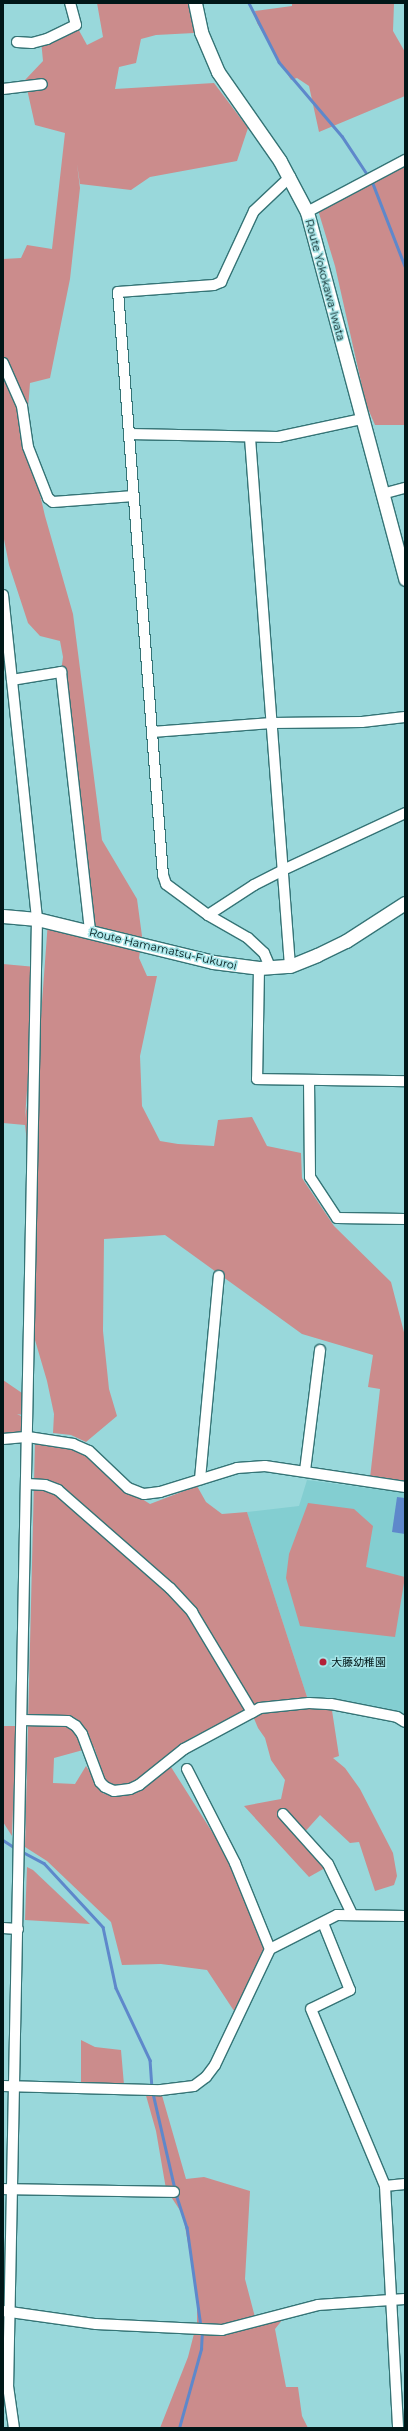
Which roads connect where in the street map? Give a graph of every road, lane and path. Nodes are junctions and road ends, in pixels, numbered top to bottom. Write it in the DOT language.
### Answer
graph roads {
  1 [pos="70,3"];
  2 [pos="195,3"];
  3 [pos="17,42"];
  4 [pos="42,84"];
  5 [pos="3,89"];
  6 [pos="405,160"];
  7 [pos="290,177"];
  8 [pos="307,212"];
  9 [pos="3,363"];
  10 [pos="361,419"];
  11 [pos="129,434"];
  12 [pos="250,438"];
  13 [pos="405,488"];
  14 [pos="382,494"];
  15 [pos="134,496"];
  16 [pos="405,579"];
  17 [pos="3,595"];
  18 [pos="12,680"];
  19 [pos="405,717"];
  20 [pos="272,723"];
  21 [pos="152,732"];
  22 [pos="405,813"];
  23 [pos="283,870"];
  24 [pos="405,904"];
  25 [pos="208,915"];
  26 [pos="3,916"];
  27 [pos="37,919"];
  28 [pos="90,931"];
  29 [pos="290,966"];
  30 [pos="264,968"];
  31 [pos="309,1080"];
  32 [pos="405,1081"];
  33 [pos="405,1219"];
  34 [pos="219,1276"];
  35 [pos="320,1350"];
  36 [pos="28,1438"];
  37 [pos="3,1439"];
  38 [pos="305,1471"];
  39 [pos="200,1479"];
  40 [pos="27,1484"];
  41 [pos="405,1487"];
  42 [pos="252,1712"];
  43 [pos="22,1720"];
  44 [pos="405,1722"];
  45 [pos="187,1769"];
  46 [pos="284,1814"];
  47 [pos="352,1914"];
  48 [pos="405,1916"];
  49 [pos="323,1923"];
  50 [pos="3,1928"];
  51 [pos="18,1929"];
  52 [pos="270,1949"];
  53 [pos="3,2086"];
  54 [pos="16,2086"];
  55 [pos="405,2184"];
  56 [pos="386,2186"];
  57 [pos="8,2189"];
  58 [pos="174,2192"];
  59 [pos="390,2299"];
  60 [pos="405,2299"];
  61 [pos="7,2311"];
  62 [pos="14,2428"];
  63 [pos="398,2428"];
  1 -- 3 [label="street"];
  2 -- 7 [label="main road, Route Yokokawa-Iwata"];
  4 -- 5 [label="street"];
  6 -- 8 [label="street"];
  7 -- 8 [label="main road, Route Yokokawa-Iwata"];
  7 -- 11 [label="street"];
  8 -- 10 [label="main road, Route Yokokawa-Iwata"];
  9 -- 15 [label="street"];
  10 -- 12 [label="street"];
  10 -- 14 [label="main road, Route Yokokawa-Iwata"];
  11 -- 12 [label="street"];
  11 -- 15 [label="street"];
  12 -- 20 [label="street"];
  13 -- 14 [label="street"];
  14 -- 16 [label="main road, Route Yokokawa-Iwata"];
  15 -- 21 [label="street"];
  17 -- 18 [label="street"];
  18 -- 27 [label="street"];
  18 -- 28 [label="street"];
  19 -- 20 [label="street"];
  20 -- 21 [label="street"];
  20 -- 23 [label="street"];
  21 -- 25 [label="street"];
  22 -- 23 [label="street"];
  23 -- 25 [label="street"];
  23 -- 29 [label="street"];
  24 -- 29 [label="main road, Route Hamamatsu-Fukuroi"];
  25 -- 30 [label="street"];
  26 -- 27 [label="main road, Route Hamamatsu-Fukuroi"];
  27 -- 28 [label="main road, Route Hamamatsu-Fukuroi"];
  27 -- 36 [label="street"];
  28 -- 30 [label="main road, Route Hamamatsu-Fukuroi"];
  29 -- 30 [label="main road, Route Hamamatsu-Fukuroi"];
  30 -- 31 [label="street"];
  31 -- 32 [label="street"];
  31 -- 33 [label="street"];
  34 -- 39 [label="street"];
  35 -- 38 [label="street"];
  36 -- 37 [label="street"];
  36 -- 39 [label="street"];
  36 -- 40 [label="street"];
  38 -- 39 [label="street"];
  38 -- 41 [label="street"];
  40 -- 42 [label="street"];
  40 -- 43 [label="street"];
  42 -- 43 [label="street"];
  42 -- 44 [label="street"];
  43 -- 51 [label="street"];
  45 -- 52 [label="street"];
  46 -- 47 [label="street"];
  47 -- 48 [label="street"];
  47 -- 49 [label="street"];
  49 -- 52 [label="street"];
  49 -- 56 [label="street"];
  50 -- 51 [label="street"];
  51 -- 54 [label="street"];
  52 -- 54 [label="street"];
  53 -- 54 [label="street"];
  54 -- 57 [label="street"];
  55 -- 56 [label="street"];
  56 -- 59 [label="street"];
  57 -- 58 [label="street"];
  57 -- 61 [label="street"];
  59 -- 60 [label="street"];
  59 -- 61 [label="street"];
  59 -- 63 [label="street"];
  61 -- 62 [label="street"];
}
